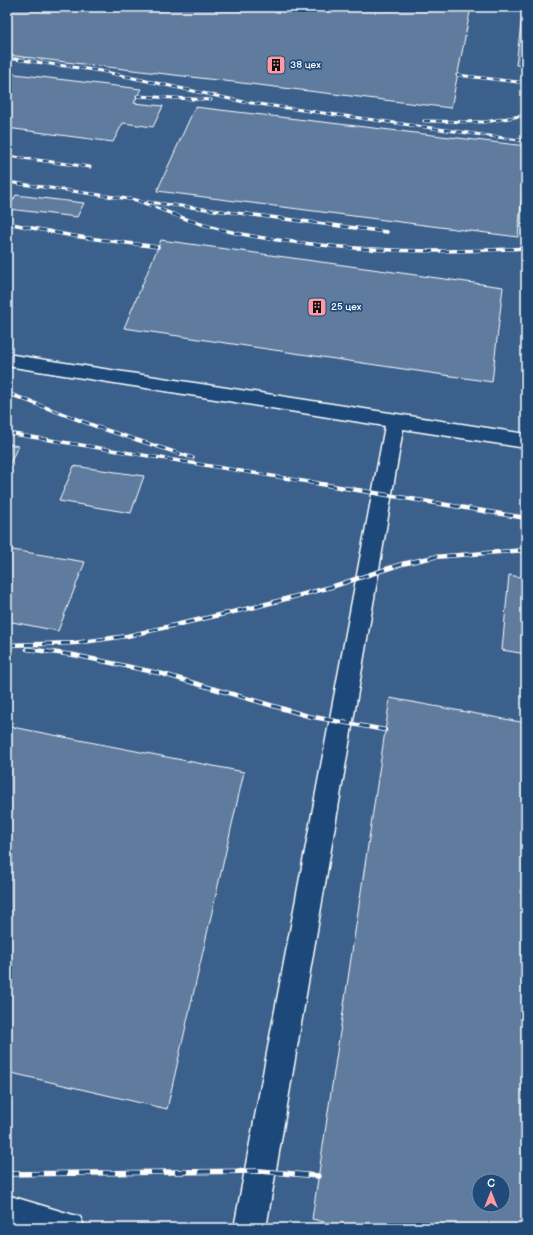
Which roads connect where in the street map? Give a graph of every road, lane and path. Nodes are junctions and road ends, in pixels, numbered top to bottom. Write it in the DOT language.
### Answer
graph roads {
  1 [pos="7,360"];
  2 [pos="395,421"];
  3 [pos="526,441"];
  4 [pos="7,1210"];
  5 [pos="69,1228"];
  6 [pos="250,1228"];
  1 -- 2 [label="lane"];
  2 -- 3 [label="lane"];
  2 -- 6 [label="lane"];
  4 -- 5 [label="lane"];
}
